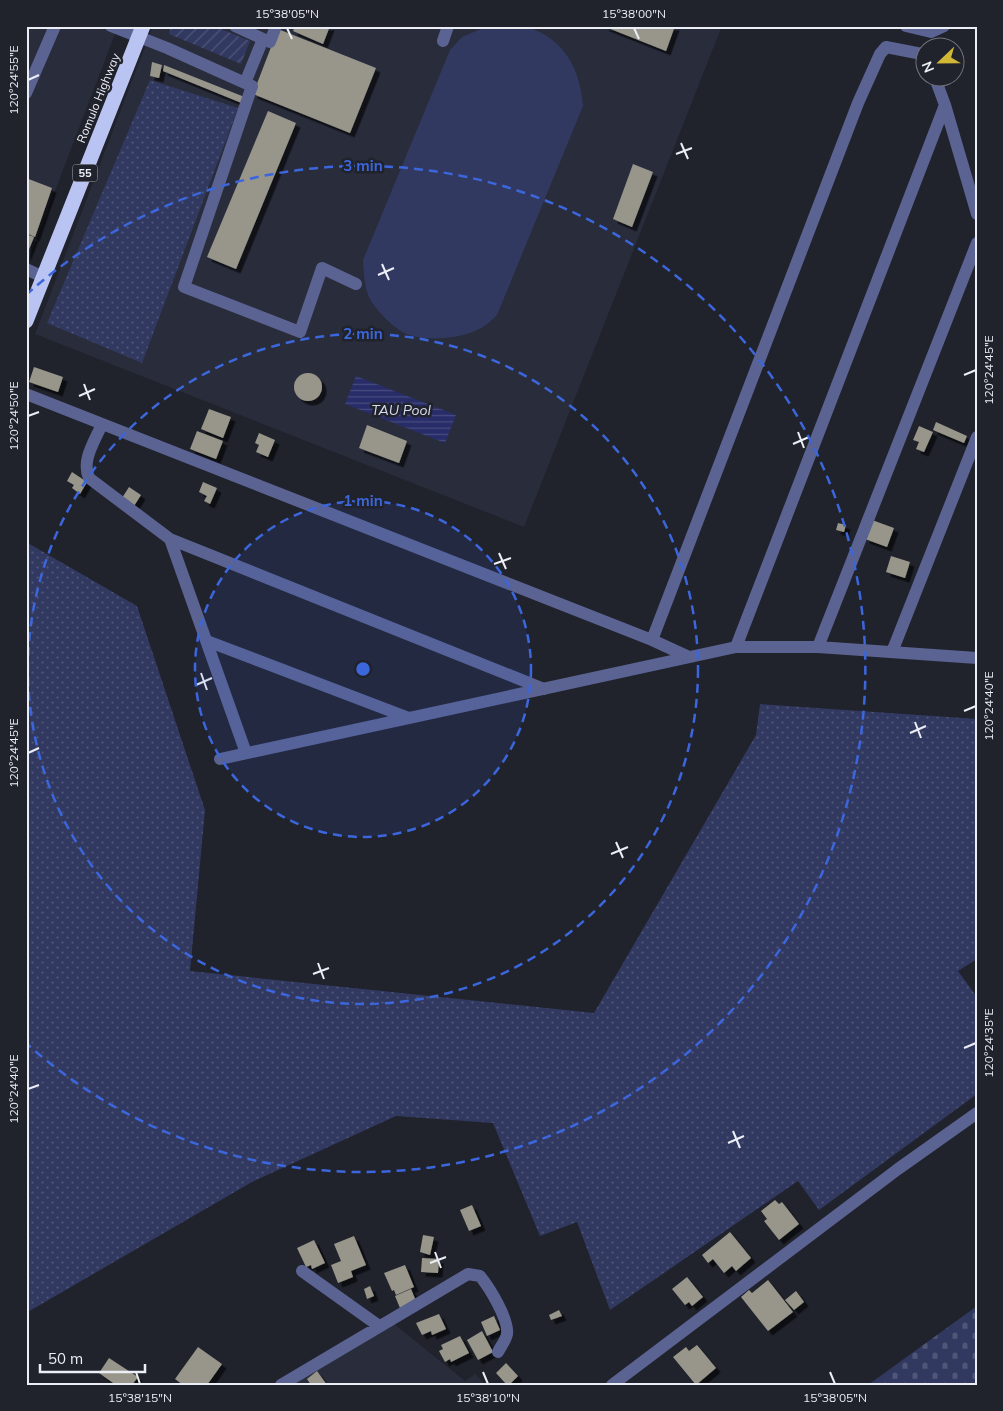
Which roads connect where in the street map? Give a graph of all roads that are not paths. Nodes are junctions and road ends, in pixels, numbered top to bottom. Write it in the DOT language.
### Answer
graph roads {
  1 [pos="55,26"];
  2 [pos="111,26"];
  3 [pos="235,26"];
  4 [pos="276,26"];
  5 [pos="448,26"];
  6 [pos="906,26"];
  7 [pos="944,26"];
  8 [pos="141,32"];
  9 [pos="263,39"];
  10 [pos="443,41"];
  11 [pos="916,53"];
  12 [pos="245,83"];
  13 [pos="939,88"];
  14 [pos="26,93"];
  15 [pos="945,105"];
  16 [pos="977,214"];
  17 [pos="977,243"];
  18 [pos="26,270"];
  19 [pos="44,277"];
  20 [pos="356,284"];
  21 [pos="26,321"];
  22 [pos="26,394"];
  23 [pos="102,424"];
  24 [pos="977,437"];
  25 [pos="170,539"];
  26 [pos="652,640"];
  27 [pos="206,641"];
  28 [pos="736,647"];
  29 [pos="818,648"];
  30 [pos="892,652"];
  31 [pos="689,657"];
  32 [pos="977,658"];
  33 [pos="544,688"];
  34 [pos="409,718"];
  35 [pos="246,753"];
  36 [pos="220,759"];
  37 [pos="977,1113"];
  38 [pos="302,1271"];
  39 [pos="379,1326"];
  40 [pos="498,1352"];
  41 [pos="281,1385"];
  42 [pos="612,1385"];
  1 -- 14 [label="street"];
  2 -- 8 [label="street"];
  3 -- 9 [label="street"];
  4 -- 9 [label="street"];
  5 -- 10 [label="street"];
  6 -- 7 [label="street"];
  8 -- 12 [label="street"];
  8 -- 19 [label="highway, Romulo Highway / 55"];
  9 -- 12 [label="street"];
  11 -- 26 [label="street"];
  12 -- 20 [label="street"];
  13 -- 15 [label="street"];
  15 -- 16 [label="street"];
  15 -- 28 [label="street"];
  17 -- 29 [label="street"];
  18 -- 19 [label="street"];
  19 -- 21 [label="highway, Romulo Highway / 55"];
  22 -- 23 [label="street"];
  23 -- 25 [label="street"];
  23 -- 26 [label="street"];
  24 -- 30 [label="street"];
  25 -- 27 [label="street"];
  25 -- 33 [label="street"];
  26 -- 31 [label="street"];
  27 -- 34 [label="street"];
  27 -- 35 [label="street"];
  28 -- 29 [label="street"];
  28 -- 31 [label="street"];
  29 -- 30 [label="street"];
  30 -- 32 [label="street"];
  31 -- 33 [label="street"];
  33 -- 34 [label="street"];
  34 -- 35 [label="street"];
  35 -- 36 [label="street"];
  37 -- 42 [label="street"];
  38 -- 39 [label="street"];
  39 -- 40 [label="street"];
  39 -- 41 [label="street"];
}
